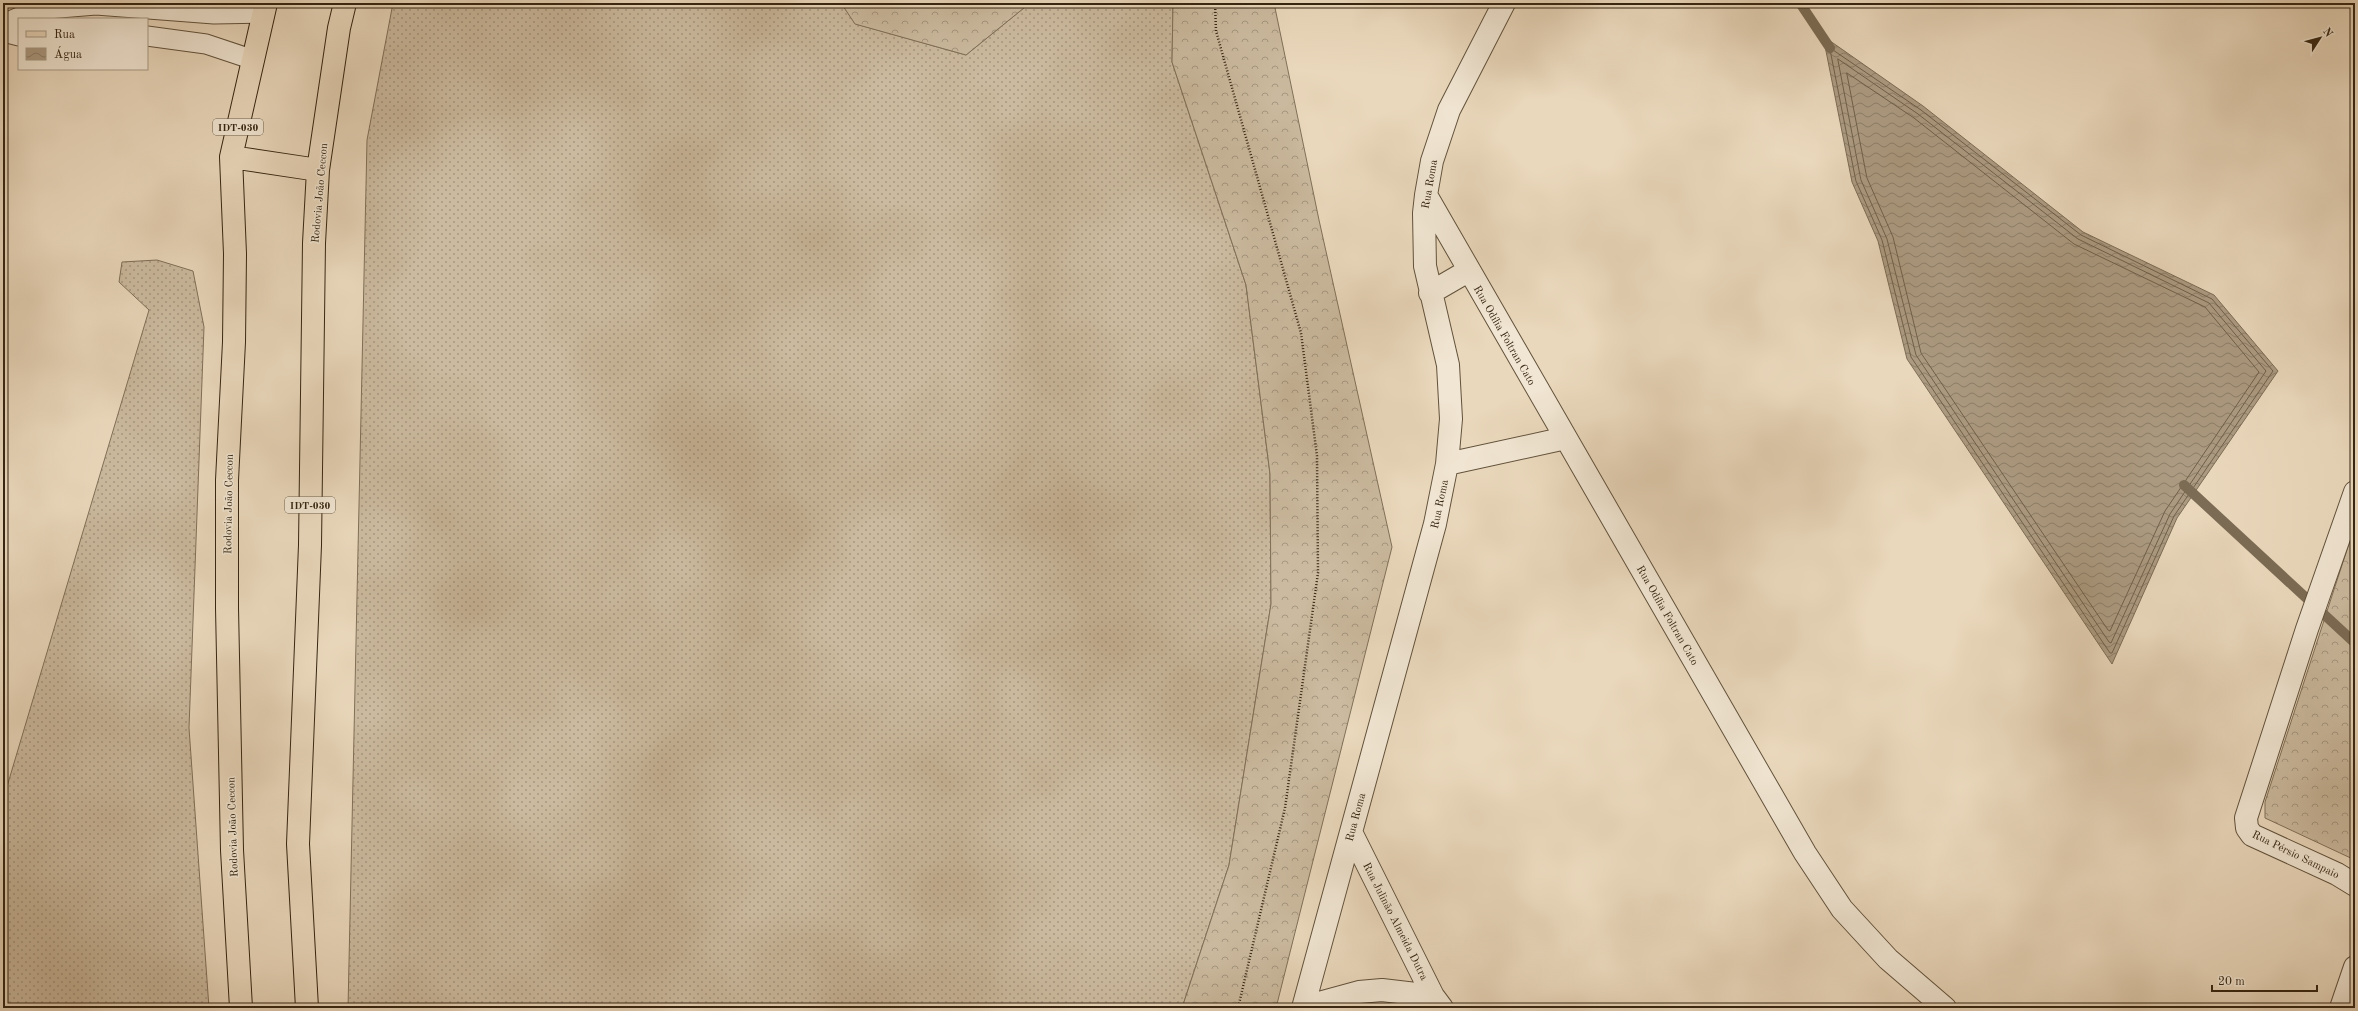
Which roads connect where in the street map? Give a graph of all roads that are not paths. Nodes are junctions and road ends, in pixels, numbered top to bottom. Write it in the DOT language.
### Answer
graph roads {
  1 [pos="345,3"];
  2 [pos="1504,3"];
  3 [pos="264,8"];
  4 [pos="3,24"];
  5 [pos="3,32"];
  6 [pos="18,36"];
  7 [pos="148,36"];
  8 [pos="254,60"];
  9 [pos="231,157"];
  10 [pos="318,170"];
  11 [pos="1426,195"];
  12 [pos="1468,271"];
  13 [pos="1430,292"];
  14 [pos="1566,438"];
  15 [pos="1448,464"];
  16 [pos="2355,492"];
  17 [pos="1351,832"];
  18 [pos="2355,885"];
  19 [pos="2355,967"];
  20 [pos="1438,1002"];
  21 [pos="1303,1007"];
  22 [pos="242,1008"];
  23 [pos="307,1008"];
  24 [pos="1945,1008"];
  25 [pos="2341,1008"];
  1 -- 10 [label="main road, Rodovia João Ceccon / IDT-030"];
  2 -- 11 [label="street, Rua Roma"];
  3 -- 4 [label="lane"];
  3 -- 8 [label="main road, Rodovia João Ceccon / IDT-030"];
  5 -- 6 [label="lane"];
  7 -- 8 [label="lane"];
  8 -- 9 [label="main road, Rodovia João Ceccon / IDT-030"];
  9 -- 10 [label="main road"];
  9 -- 22 [label="main road, Rodovia João Ceccon / IDT-030"];
  10 -- 23 [label="main road, Rodovia João Ceccon / IDT-030"];
  11 -- 12 [label="street, Rua Odília Foltran Cato"];
  11 -- 13 [label="street, Rua Roma"];
  12 -- 13 [label="street"];
  12 -- 14 [label="street, Rua Odília Foltran Cato"];
  13 -- 15 [label="street, Rua Roma"];
  14 -- 15 [label="street"];
  14 -- 24 [label="street, Rua Odília Foltran Cato"];
  15 -- 17 [label="street, Rua Roma"];
  16 -- 18 [label="street, Rua Pérsio Sampaio"];
  17 -- 20 [label="street, Rua Julinão Almeida Dutra"];
  17 -- 21 [label="street, Rua Roma"];
  19 -- 25 [label="street"];
  20 -- 21 [label="street"];
}
